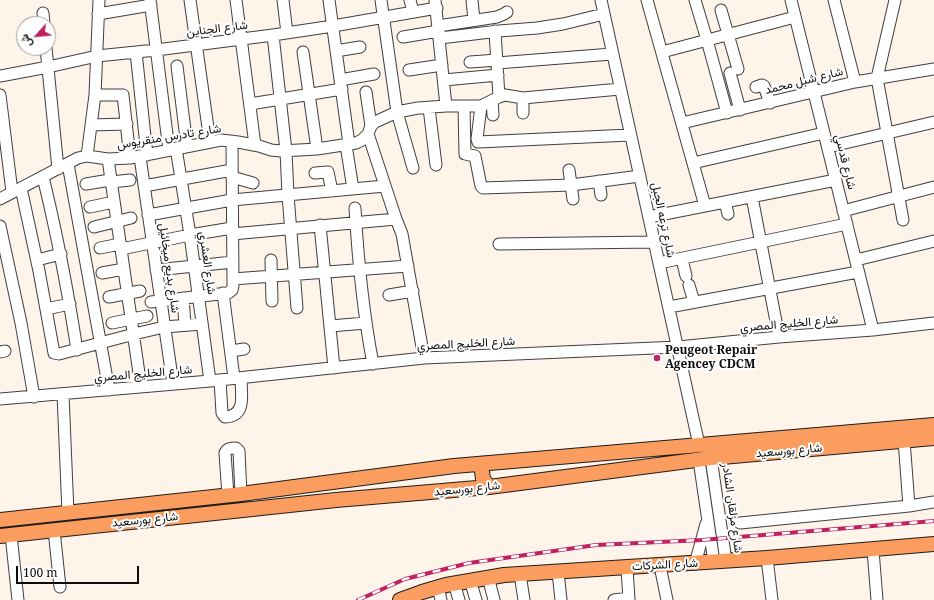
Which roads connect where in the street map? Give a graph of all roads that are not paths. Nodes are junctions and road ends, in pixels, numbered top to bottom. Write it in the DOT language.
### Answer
graph roads {
  1 [pos="99,0"];
  2 [pos="190,0"];
  3 [pos="236,0"];
  4 [pos="283,0"];
  5 [pos="329,0"];
  6 [pos="381,0"];
  7 [pos="410,0"];
  8 [pos="472,0"];
  9 [pos="600,0"];
  10 [pos="647,0"];
  11 [pos="695,0"];
  12 [pos="791,0"];
  13 [pos="834,0"];
  14 [pos="895,0"];
  15 [pos="150,2"];
  16 [pos="436,4"];
  17 [pos="721,10"];
  18 [pos="413,12"];
  19 [pos="507,12"];
  20 [pos="98,14"];
  21 [pos="604,14"];
  22 [pos="384,17"];
  23 [pos="496,17"];
  24 [pos="795,17"];
  25 [pos="474,20"];
  26 [pos="333,26"];
  27 [pos="497,31"];
  28 [pos="439,32"];
  29 [pos="288,33"];
  30 [pos="273,35"];
  31 [pos="728,35"];
  32 [pos="403,38"];
  33 [pos="241,39"];
  34 [pos="707,40"];
  35 [pos="197,45"];
  36 [pos="360,47"];
  37 [pos="156,50"];
  38 [pos="336,51"];
  39 [pos="136,52"];
  40 [pos="303,52"];
  41 [pos="662,52"];
  42 [pos="612,54"];
  43 [pos="47,56"];
  44 [pos="97,56"];
  45 [pos="497,61"];
  46 [pos="470,62"];
  47 [pos="442,65"];
  48 [pos="177,66"];
  49 [pos="48,67"];
  50 [pos="934,69"];
  51 [pos="409,70"];
  52 [pos="374,74"];
  53 [pos="498,75"];
  54 [pos="0,76"];
  55 [pos="877,78"];
  56 [pos="444,80"];
  57 [pos="854,82"];
  58 [pos="341,85"];
  59 [pos="756,87"];
  60 [pos="620,89"];
  61 [pos="814,91"];
  62 [pos="366,92"];
  63 [pos="309,94"];
  64 [pos="526,94"];
  65 [pos="0,95"];
  66 [pos="95,95"];
  67 [pos="280,99"];
  68 [pos="496,99"];
  69 [pos="770,103"];
  70 [pos="250,104"];
  71 [pos="446,106"];
  72 [pos="464,106"];
  73 [pos="481,106"];
  74 [pos="429,108"];
  75 [pos="740,110"];
  76 [pos="397,112"];
  77 [pos="523,113"];
  78 [pos="727,113"];
  79 [pos="493,115"];
  80 [pos="934,122"];
  81 [pos="682,123"];
  82 [pos="127,124"];
  83 [pos="91,125"];
  84 [pos="370,130"];
  85 [pos="824,133"];
  86 [pos="886,133"];
  87 [pos="630,134"];
  88 [pos="210,142"];
  89 [pos="232,142"];
  90 [pos="478,142"];
  91 [pos="255,145"];
  92 [pos="348,145"];
  93 [pos="187,146"];
  94 [pos="828,147"];
  95 [pos="172,149"];
  96 [pos="317,149"];
  97 [pos="286,151"];
  98 [pos="87,156"];
  99 [pos="475,156"];
  100 [pos="139,157"];
  101 [pos="108,159"];
  102 [pos="693,163"];
  103 [pos="68,164"];
  104 [pos="436,165"];
  105 [pos="413,168"];
  106 [pos="58,169"];
  107 [pos="569,170"];
  108 [pos="315,173"];
  109 [pos="232,174"];
  110 [pos="640,176"];
  111 [pos="43,177"];
  112 [pos="180,179"];
  113 [pos="130,180"];
  114 [pos="836,180"];
  115 [pos="111,181"];
  116 [pos="599,181"];
  117 [pos="253,183"];
  118 [pos="86,184"];
  119 [pos="571,185"];
  120 [pos="144,186"];
  121 [pos="385,186"];
  122 [pos="934,187"];
  123 [pos="352,189"];
  124 [pos="16,190"];
  125 [pos="332,191"];
  126 [pos="288,195"];
  127 [pos="601,195"];
  128 [pos="752,197"];
  129 [pos="898,197"];
  130 [pos="0,199"];
  131 [pos="573,199"];
  132 [pos="232,200"];
  133 [pos="114,202"];
  134 [pos="725,202"];
  135 [pos="706,206"];
  136 [pos="90,207"];
  137 [pos="185,208"];
  138 [pos="355,208"];
  139 [pos="843,211"];
  140 [pos="728,214"];
  141 [pos="148,215"];
  142 [pos="649,217"];
  143 [pos="131,218"];
  144 [pos="396,219"];
  145 [pos="903,220"];
  146 [pos="117,222"];
  147 [pos="356,222"];
  148 [pos="847,224"];
  149 [pos="320,225"];
  150 [pos="0,226"];
  151 [pos="94,227"];
  152 [pos="290,228"];
  153 [pos="232,231"];
  154 [pos="190,235"];
  155 [pos="934,241"];
  156 [pos="152,242"];
  157 [pos="654,242"];
  158 [pos="760,242"];
  159 [pos="500,244"];
  160 [pos="120,246"];
  161 [pos="100,248"];
  162 [pos="61,254"];
  163 [pos="682,258"];
  164 [pos="37,260"];
  165 [pos="271,260"];
  166 [pos="856,260"];
  167 [pos="233,262"];
  168 [pos="659,263"];
  169 [pos="194,266"];
  170 [pos="408,266"];
  171 [pos="124,269"];
  172 [pos="156,270"];
  173 [pos="359,270"];
  174 [pos="324,272"];
  175 [pos="858,272"];
  176 [pos="102,273"];
  177 [pos="294,275"];
  178 [pos="272,276"];
  179 [pos="233,280"];
  180 [pos="769,288"];
  181 [pos="140,291"];
  182 [pos="413,292"];
  183 [pos="127,293"];
  184 [pos="225,293"];
  185 [pos="389,295"];
  186 [pos="198,296"];
  187 [pos="109,297"];
  188 [pos="182,298"];
  189 [pos="156,301"];
  190 [pos="272,301"];
  191 [pos="694,302"];
  192 [pos="70,304"];
  193 [pos="669,307"];
  194 [pos="297,308"];
  195 [pos="46,309"];
  196 [pos="147,316"];
  197 [pos="131,319"];
  198 [pos="112,323"];
  199 [pos="366,323"];
  200 [pos="934,323"];
  201 [pos="202,324"];
  202 [pos="185,325"];
  203 [pos="330,326"];
  204 [pos="164,327"];
  205 [pos="873,330"];
  206 [pos="134,334"];
  207 [pos="778,337"];
  208 [pos="101,344"];
  209 [pos="678,347"];
  210 [pos="244,349"];
  211 [pos="77,350"];
  212 [pos="231,351"];
  213 [pos="424,358"];
  214 [pos="374,364"];
  215 [pos="334,368"];
  216 [pos="238,378"];
  217 [pos="215,380"];
  218 [pos="173,384"];
  219 [pos="142,387"];
  220 [pos="109,390"];
  221 [pos="63,394"];
  222 [pos="34,396"];
  223 [pos="0,399"];
  224 [pos="934,425"];
  225 [pos="934,438"];
  226 [pos="904,440"];
  227 [pos="699,445"];
  228 [pos="705,459"];
  229 [pos="481,464"];
  230 [pos="454,466"];
  231 [pos="335,482"];
  232 [pos="489,487"];
  233 [pos="459,490"];
  234 [pos="716,493"];
  235 [pos="704,495"];
  236 [pos="336,500"];
  237 [pos="934,502"];
  238 [pos="909,506"];
  239 [pos="68,513"];
  240 [pos="708,517"];
  241 [pos="0,520"];
  242 [pos="740,523"];
  243 [pos="54,530"];
  244 [pos="5,535"];
  245 [pos="934,544"];
  246 [pos="873,550"];
  247 [pos="767,558"];
  248 [pos="720,562"];
  249 [pos="695,564"];
  250 [pos="660,566"];
  251 [pos="627,568"];
  252 [pos="558,572"];
  253 [pos="520,574"];
  254 [pos="488,577"];
  255 [pos="470,580"];
  256 [pos="454,584"];
  257 [pos="60,587"];
  258 [pos="440,594"];
  259 [pos="423,596"];
  260 [pos="629,599"];
  261 [pos="18,600"];
  262 [pos="400,600"];
  263 [pos="460,600"];
  264 [pos="476,600"];
  265 [pos="494,600"];
  266 [pos="524,600"];
  267 [pos="561,600"];
  268 [pos="614,600"];
  269 [pos="667,600"];
  270 [pos="772,600"];
  271 [pos="877,600"];
  1 -- 20 [label="street"];
  2 -- 35 [label="street"];
  3 -- 33 [label="street"];
  4 -- 29 [label="street"];
  5 -- 26 [label="street"];
  6 -- 22 [label="street"];
  7 -- 18 [label="street"];
  8 -- 25 [label="street"];
  9 -- 21 [label="street, شارع ترعه الجبل"];
  10 -- 41 [label="street"];
  11 -- 34 [label="street"];
  12 -- 24 [label="street, شارع قدسي"];
  13 -- 57 [label="street"];
  14 -- 55 [label="street"];
  15 -- 20 [label="street"];
  15 -- 37 [label="street, شارع العشري"];
  16 -- 18 [label="street, شارع الجناين"];
  16 -- 28 [label="street"];
  17 -- 31 [label="street"];
  18 -- 22 [label="street, شارع الجناين"];
  19 -- 23 [label="street"];
  20 -- 44 [label="street"];
  21 -- 27 [label="street"];
  21 -- 42 [label="street, شارع ترعه الجبل"];
  22 -- 26 [label="street, شارع الجناين"];
  22 -- 76 [label="street"];
  23 -- 25 [label="street"];
  23 -- 27 [label="street"];
  24 -- 31 [label="street"];
  24 -- 61 [label="street, شارع قدسي"];
  25 -- 28 [label="street"];
  26 -- 29 [label="street, شارع الجناين"];
  26 -- 38 [label="street"];
  27 -- 28 [label="street"];
  27 -- 45 [label="street"];
  28 -- 32 [label="street"];
  28 -- 47 [label="street"];
  29 -- 30 [label="street, شارع الجناين"];
  30 -- 33 [label="street, شارع الجناين"];
  30 -- 67 [label="street"];
  31 -- 34 [label="street"];
  31 -- 75 [label="street"];
  33 -- 35 [label="street, شارع الجناين"];
  33 -- 70 [label="street"];
  34 -- 41 [label="street"];
  34 -- 78 [label="street"];
  35 -- 37 [label="street, شارع الجناين"];
  35 -- 88 [label="street"];
  36 -- 38 [label="street"];
  37 -- 39 [label="street, شارع الجناين"];
  37 -- 95 [label="street, شارع العشري"];
  38 -- 58 [label="street"];
  39 -- 44 [label="street, شارع الجناين"];
  39 -- 100 [label="street"];
  40 -- 63 [label="street"];
  41 -- 81 [label="street"];
  42 -- 45 [label="street"];
  42 -- 60 [label="street, شارع ترعه الجبل"];
  43 -- 49 [label="street"];
  44 -- 49 [label="street, شارع الجناين"];
  44 -- 66 [label="street"];
  45 -- 46 [label="street"];
  45 -- 53 [label="street"];
  47 -- 51 [label="street"];
  47 -- 56 [label="street"];
  48 -- 93 [label="street"];
  49 -- 54 [label="street, شارع الجناين"];
  49 -- 106 [label="street"];
  50 -- 55 [label="street, شارع شبل محمد"];
  52 -- 58 [label="street"];
  53 -- 56 [label="street"];
  53 -- 68 [label="street"];
  55 -- 57 [label="street, شارع شبل محمد"];
  55 -- 86 [label="street"];
  56 -- 71 [label="street"];
  57 -- 61 [label="street, شارع شبل محمد"];
  58 -- 63 [label="street"];
  58 -- 92 [label="street"];
  59 -- 69 [label="street"];
  60 -- 64 [label="street"];
  60 -- 87 [label="street, شارع ترعه الجبل"];
  61 -- 69 [label="street, شارع شبل محمد"];
  61 -- 85 [label="street, شارع قدسي"];
  62 -- 84 [label="street"];
  63 -- 67 [label="street"];
  63 -- 96 [label="street"];
  64 -- 68 [label="street"];
  64 -- 77 [label="street"];
  65 -- 124 [label="street"];
  66 -- 82 [label="street"];
  66 -- 83 [label="street"];
  67 -- 70 [label="street"];
  67 -- 97 [label="street"];
  68 -- 73 [label="street, شارع تادرس منقريوس"];
  68 -- 79 [label="street"];
  69 -- 75 [label="street, شارع شبل محمد"];
  70 -- 91 [label="street"];
  71 -- 72 [label="street, شارع تادرس منقريوس"];
  71 -- 74 [label="street, شارع تادرس منقريوس"];
  72 -- 73 [label="street, شارع تادرس منقريوس"];
  72 -- 99 [label="street"];
  73 -- 90 [label="street"];
  74 -- 76 [label="street, شارع تادرس منقريوس"];
  74 -- 104 [label="street"];
  75 -- 78 [label="street, شارع شبل محمد"];
  76 -- 84 [label="street, شارع تادرس منقريوس"];
  76 -- 105 [label="street"];
  78 -- 81 [label="street, شارع شبل محمد"];
  80 -- 86 [label="street"];
  81 -- 102 [label="street"];
  82 -- 83 [label="street"];
  82 -- 100 [label="street"];
  83 -- 98 [label="street"];
  84 -- 92 [label="street, شارع تادرس منقريوس"];
  84 -- 121 [label="street"];
  85 -- 94 [label="street, شارع قدسي"];
  85 -- 102 [label="street"];
  86 -- 94 [label="street"];
  86 -- 129 [label="street"];
  87 -- 90 [label="street"];
  87 -- 110 [label="street, شارع ترعه الجبل"];
  88 -- 89 [label="street, شارع تادرس منقريوس"];
  88 -- 93 [label="street, شارع تادرس منقريوس"];
  89 -- 91 [label="street, شارع تادرس منقريوس"];
  89 -- 109 [label="street"];
  90 -- 99 [label="street"];
  91 -- 97 [label="street, شارع تادرس منقريوس"];
  92 -- 96 [label="street, شارع تادرس منقريوس"];
  92 -- 123 [label="street"];
  93 -- 95 [label="street, شارع تادرس منقريوس"];
  94 -- 114 [label="street, شارع قدسي"];
  95 -- 100 [label="street, شارع تادرس منقريوس"];
  95 -- 112 [label="street, شارع العشري"];
  96 -- 97 [label="street, شارع تادرس منقريوس"];
  97 -- 126 [label="street"];
  98 -- 101 [label="street, شارع تادرس منقريوس"];
  98 -- 103 [label="street"];
  99 -- 119 [label="street"];
  100 -- 101 [label="street, شارع تادرس منقريوس"];
  100 -- 120 [label="street, شارع بديع ميخائيل"];
  101 -- 115 [label="street"];
  102 -- 135 [label="street"];
  103 -- 106 [label="street"];
  103 -- 208 [label="street"];
  106 -- 111 [label="street"];
  107 -- 119 [label="street"];
  108 -- 125 [label="street"];
  109 -- 112 [label="street"];
  109 -- 117 [label="street"];
  109 -- 132 [label="street"];
  110 -- 116 [label="street"];
  110 -- 142 [label="street, شارع ترعه الجبل"];
  111 -- 124 [label="street"];
  111 -- 162 [label="street"];
  112 -- 120 [label="street"];
  112 -- 137 [label="street, شارع العشري"];
  113 -- 115 [label="street"];
  114 -- 128 [label="street"];
  114 -- 139 [label="street, شارع قدسي"];
  115 -- 118 [label="street"];
  115 -- 133 [label="street"];
  116 -- 119 [label="street"];
  116 -- 127 [label="street"];
  119 -- 131 [label="street"];
  120 -- 141 [label="street, شارع بديع ميخائيل"];
  121 -- 123 [label="street"];
  121 -- 144 [label="street"];
  122 -- 129 [label="street"];
  123 -- 125 [label="street"];
  124 -- 130 [label="street"];
  124 -- 164 [label="street"];
  125 -- 126 [label="street"];
  126 -- 132 [label="street"];
  126 -- 152 [label="street"];
  128 -- 134 [label="street"];
  128 -- 158 [label="street"];
  129 -- 139 [label="street"];
  129 -- 145 [label="street"];
  132 -- 137 [label="street"];
  132 -- 153 [label="street"];
  133 -- 136 [label="street"];
  133 -- 146 [label="street"];
  134 -- 135 [label="street"];
  134 -- 140 [label="street"];
  135 -- 142 [label="street"];
  137 -- 141 [label="street"];
  137 -- 154 [label="street, شارع العشري"];
  138 -- 147 [label="street"];
  139 -- 148 [label="street, شارع قدسي"];
  141 -- 156 [label="street, شارع بديع ميخائيل"];
  142 -- 157 [label="street, شارع ترعه الجبل"];
  143 -- 146 [label="street"];
  144 -- 147 [label="street"];
  144 -- 170 [label="street"];
  146 -- 151 [label="street"];
  146 -- 160 [label="street"];
  147 -- 149 [label="street"];
  147 -- 173 [label="street"];
  148 -- 158 [label="street"];
  148 -- 166 [label="street, شارع قدسي"];
  149 -- 152 [label="street"];
  149 -- 174 [label="street"];
  150 -- 222 [label="street"];
  152 -- 153 [label="street"];
  152 -- 177 [label="street"];
  153 -- 154 [label="street"];
  153 -- 167 [label="street"];
  154 -- 156 [label="street"];
  154 -- 169 [label="street, شارع العشري"];
  155 -- 166 [label="street"];
  156 -- 160 [label="street"];
  156 -- 172 [label="street, شارع بديع ميخائيل"];
  157 -- 159 [label="street"];
  157 -- 168 [label="street, شارع ترعه الجبل"];
  158 -- 163 [label="street"];
  158 -- 180 [label="street"];
  160 -- 161 [label="street"];
  160 -- 171 [label="street"];
  162 -- 164 [label="street"];
  162 -- 192 [label="street"];
  163 -- 168 [label="street"];
  163 -- 191 [label="street"];
  164 -- 195 [label="street"];
  165 -- 178 [label="street"];
  166 -- 175 [label="street, شارع قدسي"];
  167 -- 169 [label="street"];
  167 -- 179 [label="street"];
  168 -- 193 [label="street, شارع ترعه الجبل"];
  169 -- 172 [label="street"];
  169 -- 186 [label="street, شارع العشري"];
  170 -- 173 [label="street"];
  170 -- 182 [label="street"];
  171 -- 176 [label="street"];
  171 -- 183 [label="street"];
  172 -- 189 [label="street, شارع بديع ميخائيل"];
  173 -- 174 [label="street"];
  173 -- 199 [label="street"];
  174 -- 177 [label="street"];
  174 -- 203 [label="street"];
  175 -- 180 [label="street"];
  175 -- 205 [label="street, شارع قدسي"];
  177 -- 178 [label="street"];
  177 -- 194 [label="street"];
  178 -- 179 [label="street"];
  178 -- 190 [label="street"];
  179 -- 184 [label="street"];
  180 -- 191 [label="street"];
  180 -- 207 [label="street"];
  181 -- 183 [label="street"];
  182 -- 185 [label="street"];
  182 -- 213 [label="street"];
  183 -- 187 [label="street"];
  183 -- 197 [label="street"];
  184 -- 186 [label="street"];
  184 -- 212 [label="street"];
  186 -- 188 [label="street"];
  186 -- 201 [label="street, شارع العشري"];
  188 -- 189 [label="street"];
  188 -- 202 [label="street"];
  189 -- 204 [label="street, شارع بديع ميخائيل"];
  191 -- 193 [label="street"];
  192 -- 195 [label="street"];
  192 -- 211 [label="street"];
  193 -- 209 [label="street, شارع ترعه الجبل"];
  195 -- 211 [label="street"];
  196 -- 197 [label="street"];
  197 -- 198 [label="street"];
  197 -- 206 [label="street"];
  199 -- 203 [label="street"];
  199 -- 214 [label="street"];
  200 -- 205 [label="street, شارع الخليج المصري"];
  201 -- 202 [label="street"];
  201 -- 217 [label="street, شارع العشري"];
  202 -- 204 [label="street"];
  203 -- 215 [label="street"];
  204 -- 206 [label="street"];
  204 -- 218 [label="street, شارع بديع ميخائيل"];
  205 -- 207 [label="street, شارع الخليج المصري"];
  206 -- 208 [label="street"];
  206 -- 219 [label="street"];
  207 -- 209 [label="street, شارع الخليج المصري"];
  208 -- 211 [label="street"];
  208 -- 220 [label="street"];
  209 -- 213 [label="street, شارع الخليج المصري"];
  209 -- 227 [label="street, شارع ترعه الجبل"];
  210 -- 212 [label="street"];
  212 -- 216 [label="street"];
  213 -- 214 [label="street, شارع الخليج المصري"];
  214 -- 215 [label="street, شارع الخليج المصري"];
  215 -- 216 [label="street, شارع الخليج المصري"];
  216 -- 217 [label="street, شارع الخليج المصري"];
  216 -- 217 [label="street, شارع العشري"];
  217 -- 218 [label="street, شارع الخليج المصري"];
  218 -- 219 [label="street, شارع الخليج المصري"];
  219 -- 220 [label="street, شارع الخليج المصري"];
  220 -- 221 [label="street, شارع الخليج المصري"];
  221 -- 222 [label="street, شارع الخليج المصري"];
  221 -- 239 [label="street"];
  222 -- 223 [label="street, شارع الخليج المصري"];
  224 -- 227 [label="main road, شارع بورسعيد"];
  225 -- 226 [label="main road, شارع بورسعيد"];
  226 -- 228 [label="main road, شارع بورسعيد"];
  226 -- 238 [label="street"];
  227 -- 229 [label="main road, شارع بورسعيد"];
  228 -- 232 [label="main road, شارع بورسعيد"];
  228 -- 234 [label="street, شارع مزلقان الشادر"];
  228 -- 235 [label="street"];
  229 -- 230 [label="main road, شارع بورسعيد"];
  229 -- 232 [label="main road"];
  230 -- 231 [label="main road, شارع بورسعيد"];
  230 -- 233 [label="main road"];
  231 -- 236 [label="main road"];
  231 -- 239 [label="main road, شارع بورسعيد"];
  232 -- 233 [label="main road, شارع بورسعيد"];
  233 -- 236 [label="main road, شارع بورسعيد"];
  234 -- 235 [label="street"];
  234 -- 248 [label="street, شارع مزلقان الشادر"];
  235 -- 240 [label="street"];
  236 -- 243 [label="main road, شارع بورسعيد"];
  237 -- 238 [label="street"];
  238 -- 242 [label="street"];
  239 -- 241 [label="main road, شارع بورسعيد"];
  240 -- 248 [label="street"];
  240 -- 249 [label="street"];
  243 -- 244 [label="main road, شارع بورسعيد"];
  243 -- 257 [label="street"];
  244 -- 261 [label="street"];
  245 -- 246 [label="main road, شارع الشركات"];
  246 -- 247 [label="main road, شارع الشركات"];
  246 -- 271 [label="street"];
  247 -- 248 [label="main road, شارع الشركات"];
  247 -- 270 [label="street"];
  248 -- 249 [label="main road, شارع الشركات"];
  249 -- 250 [label="main road, شارع الشركات"];
  250 -- 251 [label="main road, شارع الشركات"];
  250 -- 269 [label="street"];
  251 -- 252 [label="main road, شارع الشركات"];
  251 -- 260 [label="street"];
  252 -- 253 [label="main road, شارع الشركات"];
  252 -- 267 [label="street"];
  253 -- 254 [label="main road, شارع الشركات"];
  253 -- 266 [label="street"];
  254 -- 255 [label="main road, شارع الشركات"];
  254 -- 265 [label="street"];
  255 -- 256 [label="main road, شارع الشركات"];
  255 -- 264 [label="street"];
  256 -- 258 [label="main road, شارع الشركات"];
  256 -- 263 [label="street"];
  258 -- 259 [label="main road, شارع الشركات"];
  259 -- 262 [label="main road, شارع الشركات"];
  260 -- 268 [label="street"];
}
